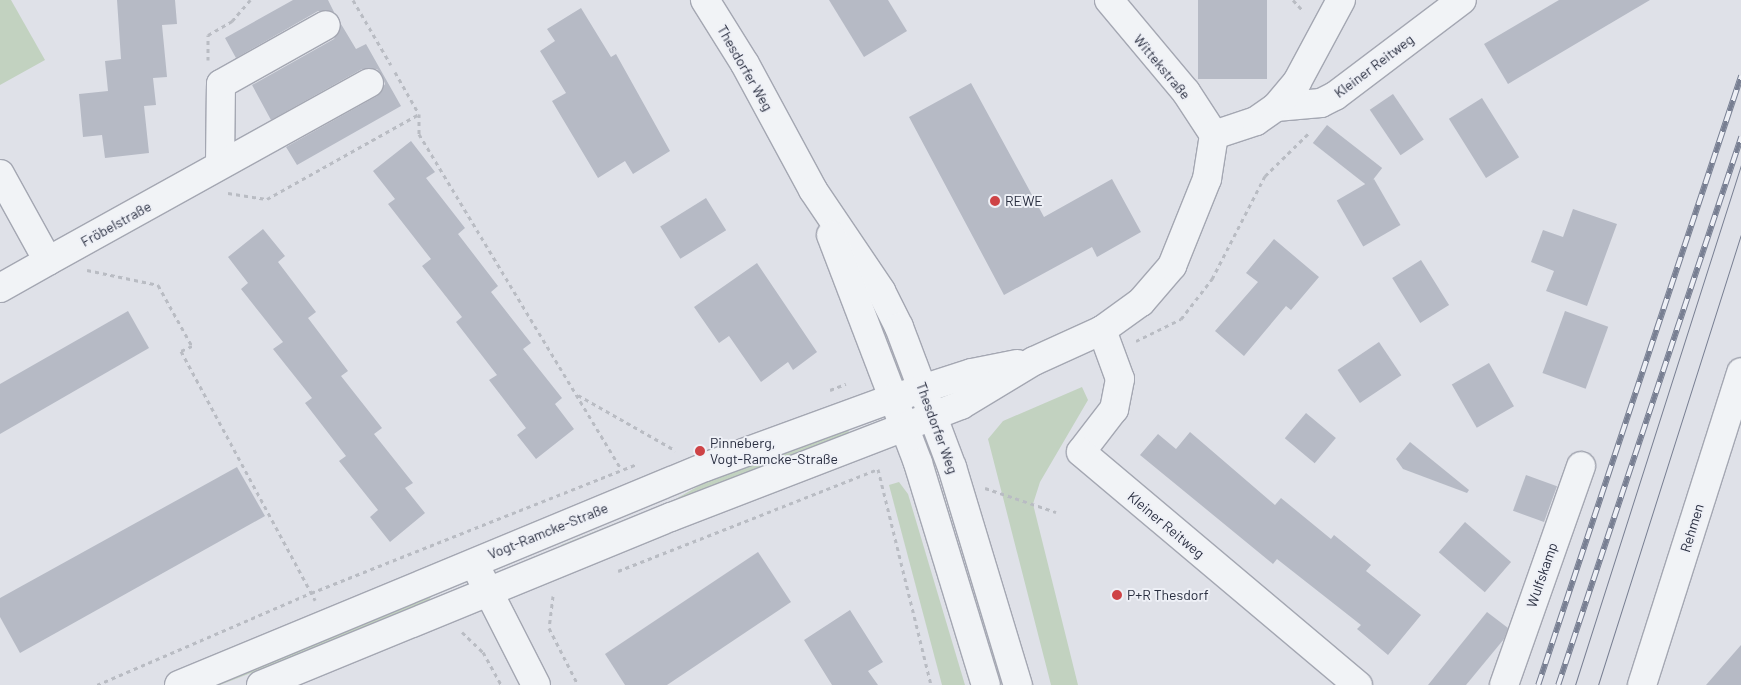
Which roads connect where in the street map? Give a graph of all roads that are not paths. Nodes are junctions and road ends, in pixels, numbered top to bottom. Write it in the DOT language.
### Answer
graph roads {
  1 [pos="705,0"];
  2 [pos="1108,0"];
  3 [pos="1341,0"];
  4 [pos="1461,0"];
  5 [pos="326,25"];
  6 [pos="369,83"];
  7 [pos="1276,107"];
  8 [pos="1214,135"];
  9 [pos="220,164"];
  10 [pos="0,174"];
  11 [pos="813,190"];
  12 [pos="48,261"];
  13 [pos="0,288"];
  14 [pos="1108,341"];
  15 [pos="1034,361"];
  16 [pos="1741,372"];
  17 [pos="922,389"];
  18 [pos="894,398"];
  19 [pos="933,416"];
  20 [pos="904,426"];
  21 [pos="1581,466"];
  22 [pos="473,561"];
  23 [pos="488,591"];
  24 [pos="179,685"];
  25 [pos="261,685"];
  26 [pos="536,685"];
  27 [pos="986,685"];
  28 [pos="1018,685"];
  29 [pos="1358,685"];
  30 [pos="1504,685"];
  31 [pos="1642,685"];
  1 -- 11 [label="street, Thesdorfer Weg"];
  2 -- 8 [label="street, Wittekstraße"];
  3 -- 7 [label="street, Kleiner Reitweg"];
  4 -- 7 [label="street, Kleiner Reitweg"];
  5 -- 9 [label="street"];
  6 -- 9 [label="street, Fröbelstraße"];
  7 -- 8 [label="street, Kleiner Reitweg"];
  8 -- 14 [label="street"];
  9 -- 12 [label="street, Fröbelstraße"];
  10 -- 12 [label="street"];
  11 -- 17 [label="street, Thesdorfer Weg"];
  11 -- 18 [label="street, Thesdorfer Weg"];
  12 -- 13 [label="street, Fröbelstraße"];
  14 -- 15 [label="street"];
  14 -- 29 [label="street, Kleiner Reitweg"];
  15 -- 17 [label="street"];
  15 -- 19 [label="street"];
  16 -- 31 [label="street, Rehmen"];
  17 -- 18 [label="street, Vogt-Ramcke-Straße"];
  17 -- 19 [label="street, Thesdorfer Weg"];
  18 -- 20 [label="street, Thesdorfer Weg"];
  18 -- 22 [label="street, Vogt-Ramcke-Straße"];
  19 -- 20 [label="street"];
  19 -- 28 [label="street, Thesdorfer Weg"];
  20 -- 23 [label="street"];
  20 -- 27 [label="street, Thesdorfer Weg"];
  21 -- 30 [label="street, Wulfskamp"];
  22 -- 23 [label="street"];
  22 -- 24 [label="street, Vogt-Ramcke-Straße"];
  23 -- 25 [label="street"];
  23 -- 26 [label="street"];
}
